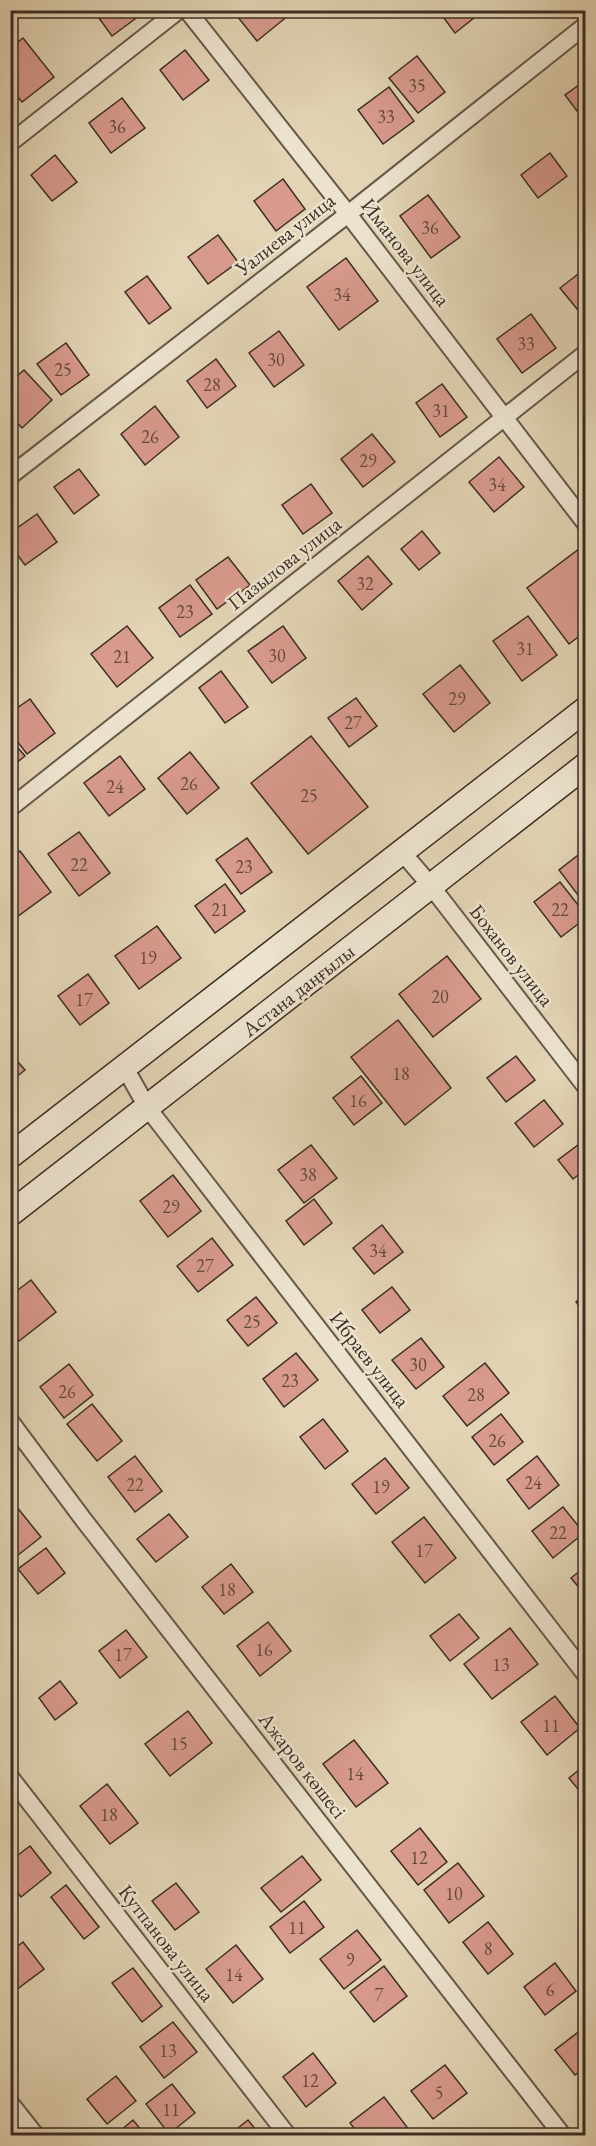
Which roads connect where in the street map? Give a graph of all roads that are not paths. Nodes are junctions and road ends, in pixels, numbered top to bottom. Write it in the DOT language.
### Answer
graph roads {
  1 [pos="179,10"];
  2 [pos="187,10"];
  3 [pos="585,25"];
  4 [pos="10,143"];
  5 [pos="348,214"];
  6 [pos="585,353"];
  7 [pos="505,417"];
  8 [pos="10,476"];
  9 [pos="585,524"];
  10 [pos="585,709"];
  11 [pos="585,765"];
  12 [pos="10,808"];
  13 [pos="402,852"];
  14 [pos="431,886"];
  15 [pos="124,1068"];
  16 [pos="585,1087"];
  17 [pos="147,1107"];
  18 [pos="10,1156"];
  19 [pos="10,1214"];
  20 [pos="10,1421"];
  21 [pos="585,1675"];
  22 [pos="10,1777"];
  23 [pos="10,2103"];
  24 [pos="36,2136"];
  25 [pos="288,2136"];
  26 [pos="563,2136"];
  1 -- 4 [label="street"];
  2 -- 5 [label="street, Иманова улица"];
  3 -- 5 [label="street, Уалиева улица"];
  5 -- 7 [label="street, Иманова улица"];
  5 -- 8 [label="street, Уалиева улица"];
  6 -- 7 [label="street, Пазылова улица"];
  7 -- 9 [label="street, Иманова улица"];
  7 -- 12 [label="street, Пазылова улица"];
  10 -- 13 [label="street"];
  11 -- 14 [label="street, Астана даңғылы"];
  13 -- 14 [label="street, Боханов улица"];
  13 -- 15 [label="street"];
  14 -- 16 [label="street, Боханов улица"];
  14 -- 17 [label="street, Астана даңғылы"];
  15 -- 17 [label="street, Ибраев улица"];
  15 -- 18 [label="street"];
  17 -- 19 [label="street, Астана даңғылы"];
  17 -- 21 [label="street, Ибраев улица"];
  20 -- 26 [label="street, Ажаров көшесі"];
  22 -- 25 [label="street, Кутпанова улица"];
  23 -- 24 [label="street"];
}
